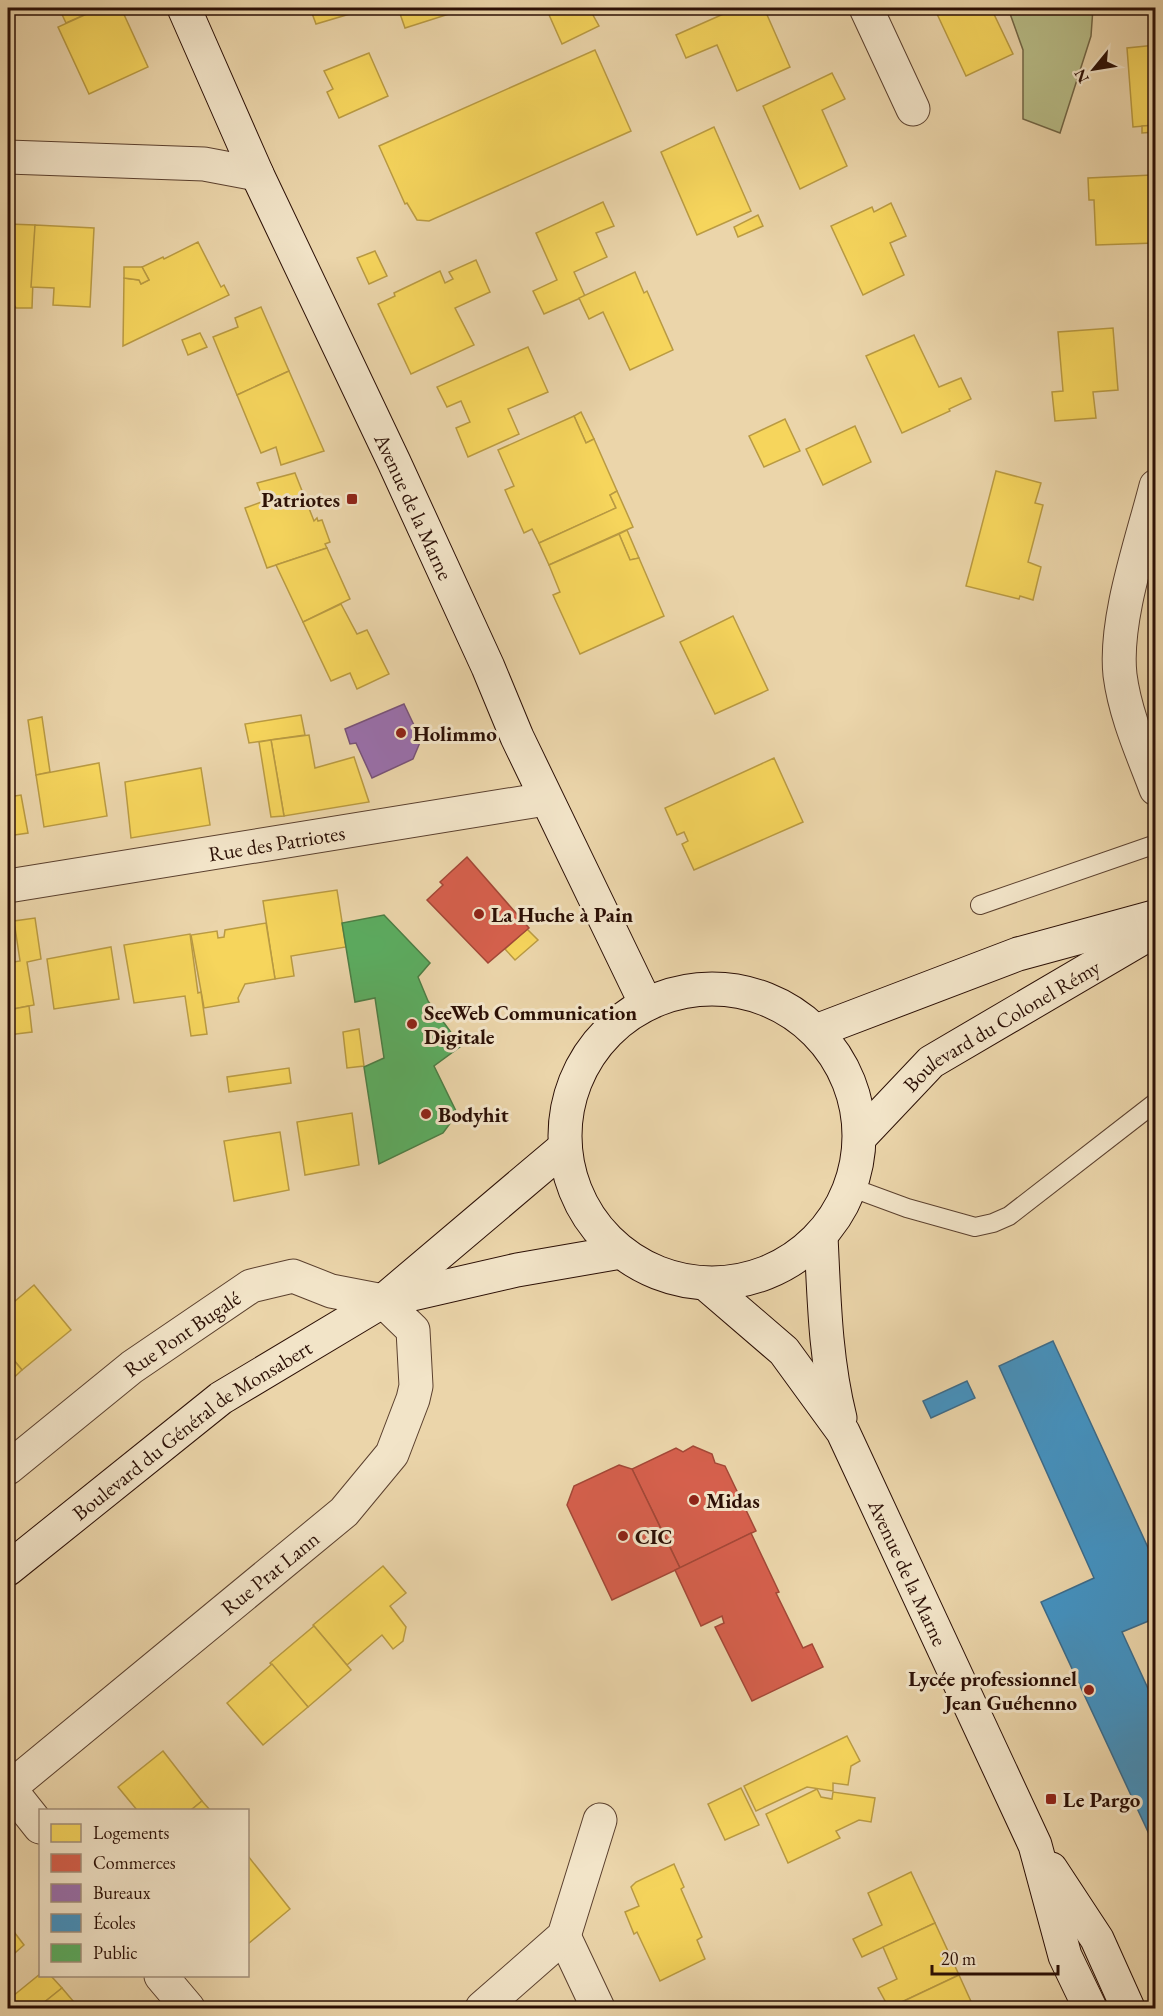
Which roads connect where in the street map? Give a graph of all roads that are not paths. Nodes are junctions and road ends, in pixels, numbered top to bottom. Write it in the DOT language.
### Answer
graph roads {
  1 [pos="184,8"];
  2 [pos="866,8"];
  3 [pos="913,109"];
  4 [pos="8,157"];
  5 [pos="257,174"];
  6 [pos="1155,486"];
  7 [pos="1155,789"];
  8 [pos="546,799"];
  9 [pos="1155,844"];
  10 [pos="8,886"];
  11 [pos="980,905"];
  12 [pos="1155,917"];
  13 [pos="1155,930"];
  14 [pos="646,1004"];
  15 [pos="816,1031"];
  16 [pos="1155,1102"];
  17 [pos="860,1137"];
  18 [pos="565,1147"];
  19 [pos="850,1187"];
  20 [pos="821,1236"];
  21 [pos="621,1252"];
  22 [pos="706,1284"];
  23 [pos="383,1301"];
  24 [pos="843,1432"];
  25 [pos="8,1468"];
  26 [pos="8,1569"];
  27 [pos="8,1788"];
  28 [pos="600,1820"];
  29 [pos="39,1826"];
  30 [pos="1035,1845"];
  31 [pos="564,1936"];
  32 [pos="162,1977"];
  33 [pos="188,2008"];
  34 [pos="482,2008"];
  35 [pos="598,2008"];
  36 [pos="1090,2008"];
  37 [pos="1128,2008"];
  1 -- 5 [label="main road, Avenue de la Marne"];
  2 -- 3 [label="main road"];
  4 -- 5 [label="main road"];
  5 -- 8 [label="main road, Avenue de la Marne"];
  6 -- 7 [label="main road"];
  8 -- 10 [label="main road, Rue des Patriotes"];
  8 -- 14 [label="main road, Avenue de la Marne"];
  9 -- 11 [label="lane"];
  12 -- 15 [label="main road, Boulevard du Colonel Rémy"];
  13 -- 17 [label="main road, Boulevard du Colonel Rémy"];
  14 -- 15 [label="main road"];
  14 -- 18 [label="main road"];
  15 -- 17 [label="main road"];
  16 -- 19 [label="lane"];
  17 -- 19 [label="main road"];
  18 -- 21 [label="main road"];
  18 -- 23 [label="main road, Boulevard du Général de Monsabert"];
  19 -- 20 [label="main road"];
  20 -- 22 [label="main road"];
  20 -- 24 [label="main road, Avenue de la Marne"];
  21 -- 22 [label="main road"];
  21 -- 23 [label="main road, Boulevard du Général de Monsabert"];
  22 -- 24 [label="main road, Avenue de la Marne"];
  23 -- 25 [label="main road, Rue Pont Bugalé"];
  23 -- 26 [label="main road, Boulevard du Général de Monsabert"];
  23 -- 27 [label="main road, Rue Prat Lann"];
  24 -- 30 [label="main road, Avenue de la Marne"];
  27 -- 29 [label="main road"];
  28 -- 31 [label="main road"];
  30 -- 36 [label="main road, Avenue de la Marne"];
  30 -- 37 [label="main road, Avenue de la Marne"];
  31 -- 34 [label="main road"];
  31 -- 35 [label="main road"];
  32 -- 33 [label="main road"];
}
